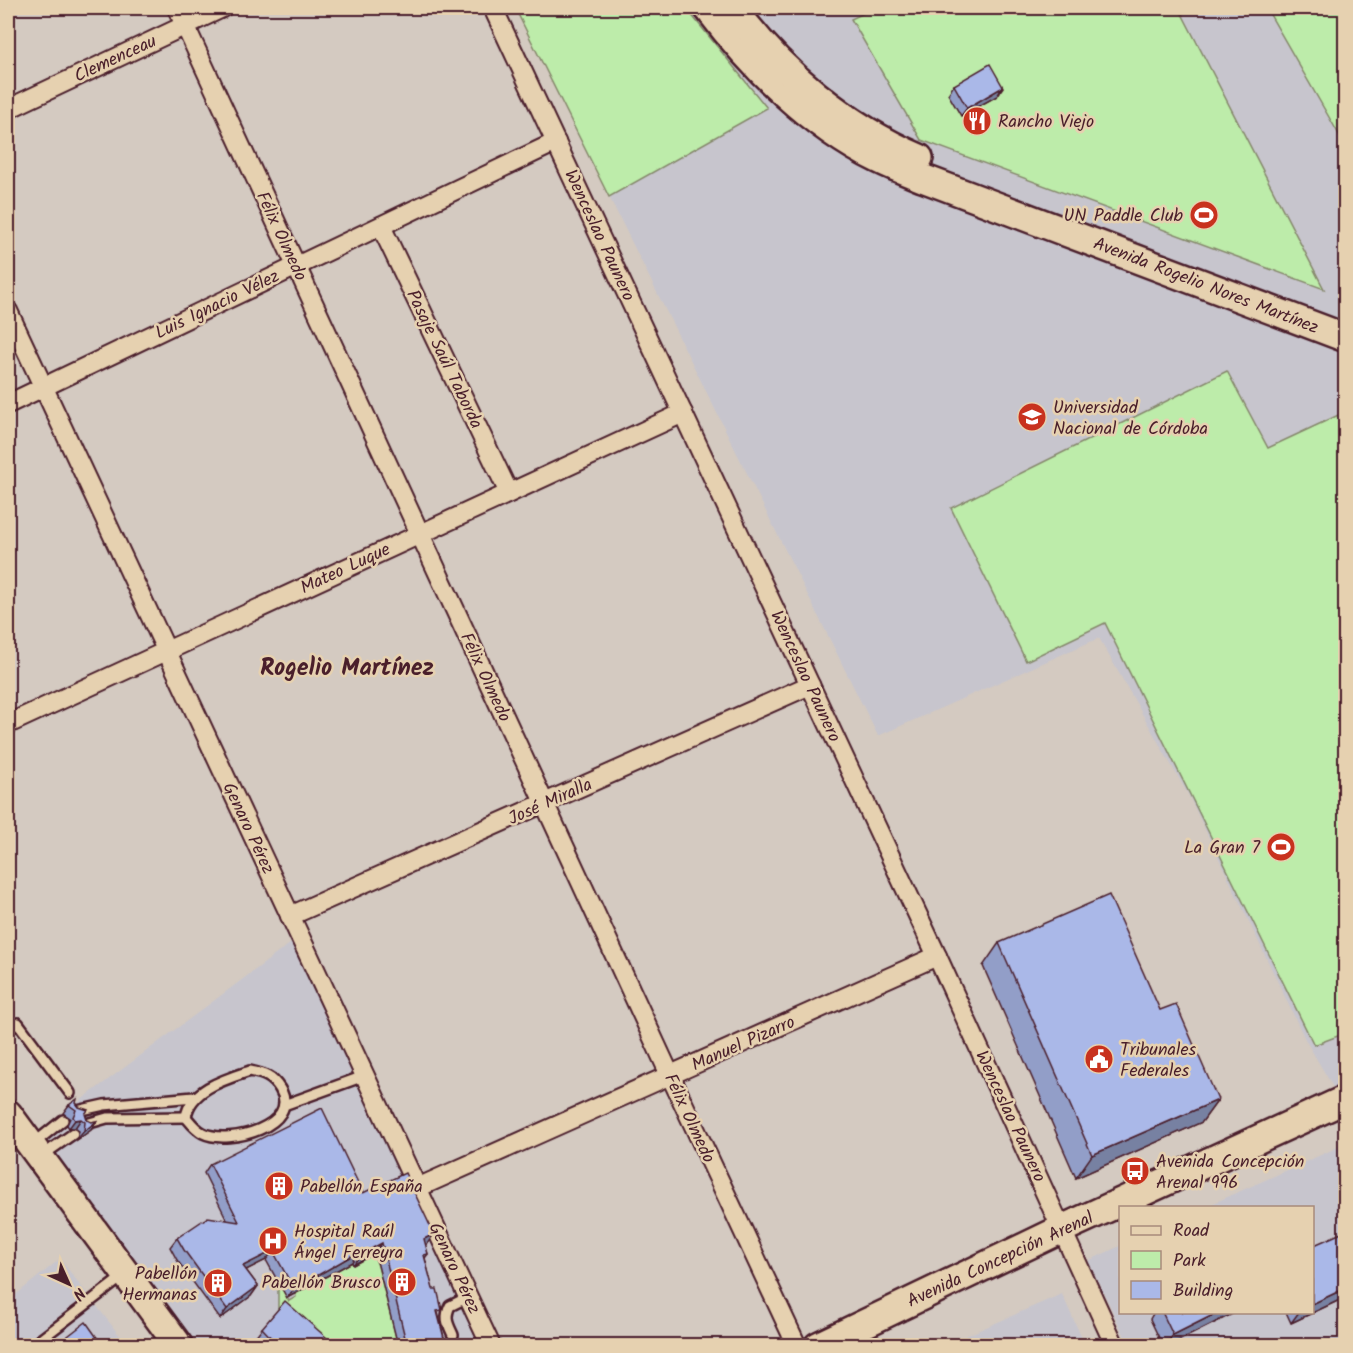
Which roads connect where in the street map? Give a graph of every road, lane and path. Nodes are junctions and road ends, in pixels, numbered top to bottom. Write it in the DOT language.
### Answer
graph roads {
  1 [pos="177,8"];
  2 [pos="222,8"];
  3 [pos="493,8"];
  4 [pos="708,8"];
  5 [pos="733,8"];
  6 [pos="185,25"];
  7 [pos="8,109"];
  8 [pos="556,142"];
  9 [pos="381,226"];
  10 [pos="297,266"];
  11 [pos="8,310"];
  12 [pos="1346,318"];
  13 [pos="1346,338"];
  14 [pos="43,387"];
  15 [pos="8,404"];
  16 [pos="683,413"];
  17 [pos="509,493"];
  18 [pos="420,533"];
  19 [pos="166,650"];
  20 [pos="810,685"];
  21 [pos="8,724"];
  22 [pos="545,804"];
  23 [pos="290,916"];
  24 [pos="937,956"];
  25 [pos="8,1030"];
  26 [pos="670,1075"];
  27 [pos="364,1076"];
  28 [pos="70,1093"];
  29 [pos="194,1096"];
  30 [pos="1346,1099"];
  31 [pos="284,1105"];
  32 [pos="77,1111"];
  33 [pos="1346,1113"];
  34 [pos="8,1114"];
  35 [pos="186,1117"];
  36 [pos="63,1120"];
  37 [pos="86,1124"];
  38 [pos="73,1134"];
  39 [pos="26,1150"];
  40 [pos="417,1188"];
  41 [pos="1127,1206"];
  42 [pos="1148,1206"];
  43 [pos="1119,1210"];
  44 [pos="1119,1219"];
  45 [pos="1065,1236"];
  46 [pos="117,1281"];
  47 [pos="468,1297"];
  48 [pos="453,1335"];
  49 [pos="32,1346"];
  50 [pos="165,1346"];
  51 [pos="179,1346"];
  52 [pos="234,1346"];
  53 [pos="254,1346"];
  54 [pos="491,1346"];
  55 [pos="798,1346"];
  56 [pos="818,1346"];
  57 [pos="848,1346"];
  58 [pos="1115,1346"];
  1 -- 6 [label="street, Félix Olmedo"];
  2 -- 6 [label="street, Clemenceau"];
  3 -- 8 [label="street, Wenceslao Paunero"];
  4 -- 13 [label="main road, Avenida Rogelio Nores Martínez"];
  5 -- 12 [label="main road, Avenida Rogelio Nores Martínez"];
  6 -- 7 [label="street, Clemenceau"];
  6 -- 10 [label="street, Félix Olmedo"];
  8 -- 9 [label="street, Luis Ignacio Vélez"];
  8 -- 16 [label="street, Wenceslao Paunero"];
  9 -- 10 [label="street, Luis Ignacio Vélez"];
  9 -- 17 [label="street, Pasaje Saúl Taborda"];
  10 -- 14 [label="street, Luis Ignacio Vélez"];
  10 -- 18 [label="street, Félix Olmedo"];
  11 -- 14 [label="street, Genaro Pérez"];
  14 -- 15 [label="street, Luis Ignacio Vélez"];
  14 -- 19 [label="street, Genaro Pérez"];
  16 -- 17 [label="street, Mateo Luque"];
  16 -- 20 [label="street, Wenceslao Paunero"];
  17 -- 18 [label="street, Mateo Luque"];
  18 -- 19 [label="street, Mateo Luque"];
  18 -- 22 [label="street, Félix Olmedo"];
  19 -- 21 [label="street, Mateo Luque"];
  19 -- 23 [label="street, Genaro Pérez"];
  20 -- 22 [label="street, José Miralla"];
  20 -- 24 [label="street, Wenceslao Paunero"];
  22 -- 23 [label="street, José Miralla"];
  22 -- 26 [label="street, Félix Olmedo"];
  23 -- 27 [label="street, Genaro Pérez"];
  24 -- 26 [label="street, Manuel Pizarro"];
  24 -- 45 [label="street, Wenceslao Paunero"];
  25 -- 28 [label="lane"];
  26 -- 40 [label="street, Manuel Pizarro"];
  26 -- 55 [label="street, Félix Olmedo"];
  27 -- 31 [label="lane"];
  27 -- 40 [label="street, Genaro Pérez"];
  29 -- 31 [label="lane"];
  29 -- 32 [label="lane"];
  29 -- 35 [label="lane"];
  30 -- 41 [label="main road, Avenida Concepción Arenal"];
  31 -- 35 [label="lane"];
  33 -- 42 [label="main road"];
  34 -- 39 [label="main road"];
  35 -- 37 [label="lane"];
  36 -- 39 [label="lane"];
  38 -- 39 [label="lane"];
  39 -- 46 [label="main road"];
  39 -- 51 [label="main road"];
  40 -- 47 [label="street, Genaro Pérez"];
  43 -- 45 [label="main road, Avenida Concepción Arenal"];
  44 -- 45 [label="main road, Avenida Concepción Arenal"];
  45 -- 56 [label="main road, Avenida Concepción Arenal"];
  45 -- 57 [label="main road, Avenida Concepción Arenal"];
  45 -- 58 [label="street, Wenceslao Paunero"];
  46 -- 49 [label="lane"];
  46 -- 50 [label="main road"];
  47 -- 48 [label="lane"];
  47 -- 54 [label="street, Genaro Pérez"];
  52 -- 53 [label="lane"];
}
